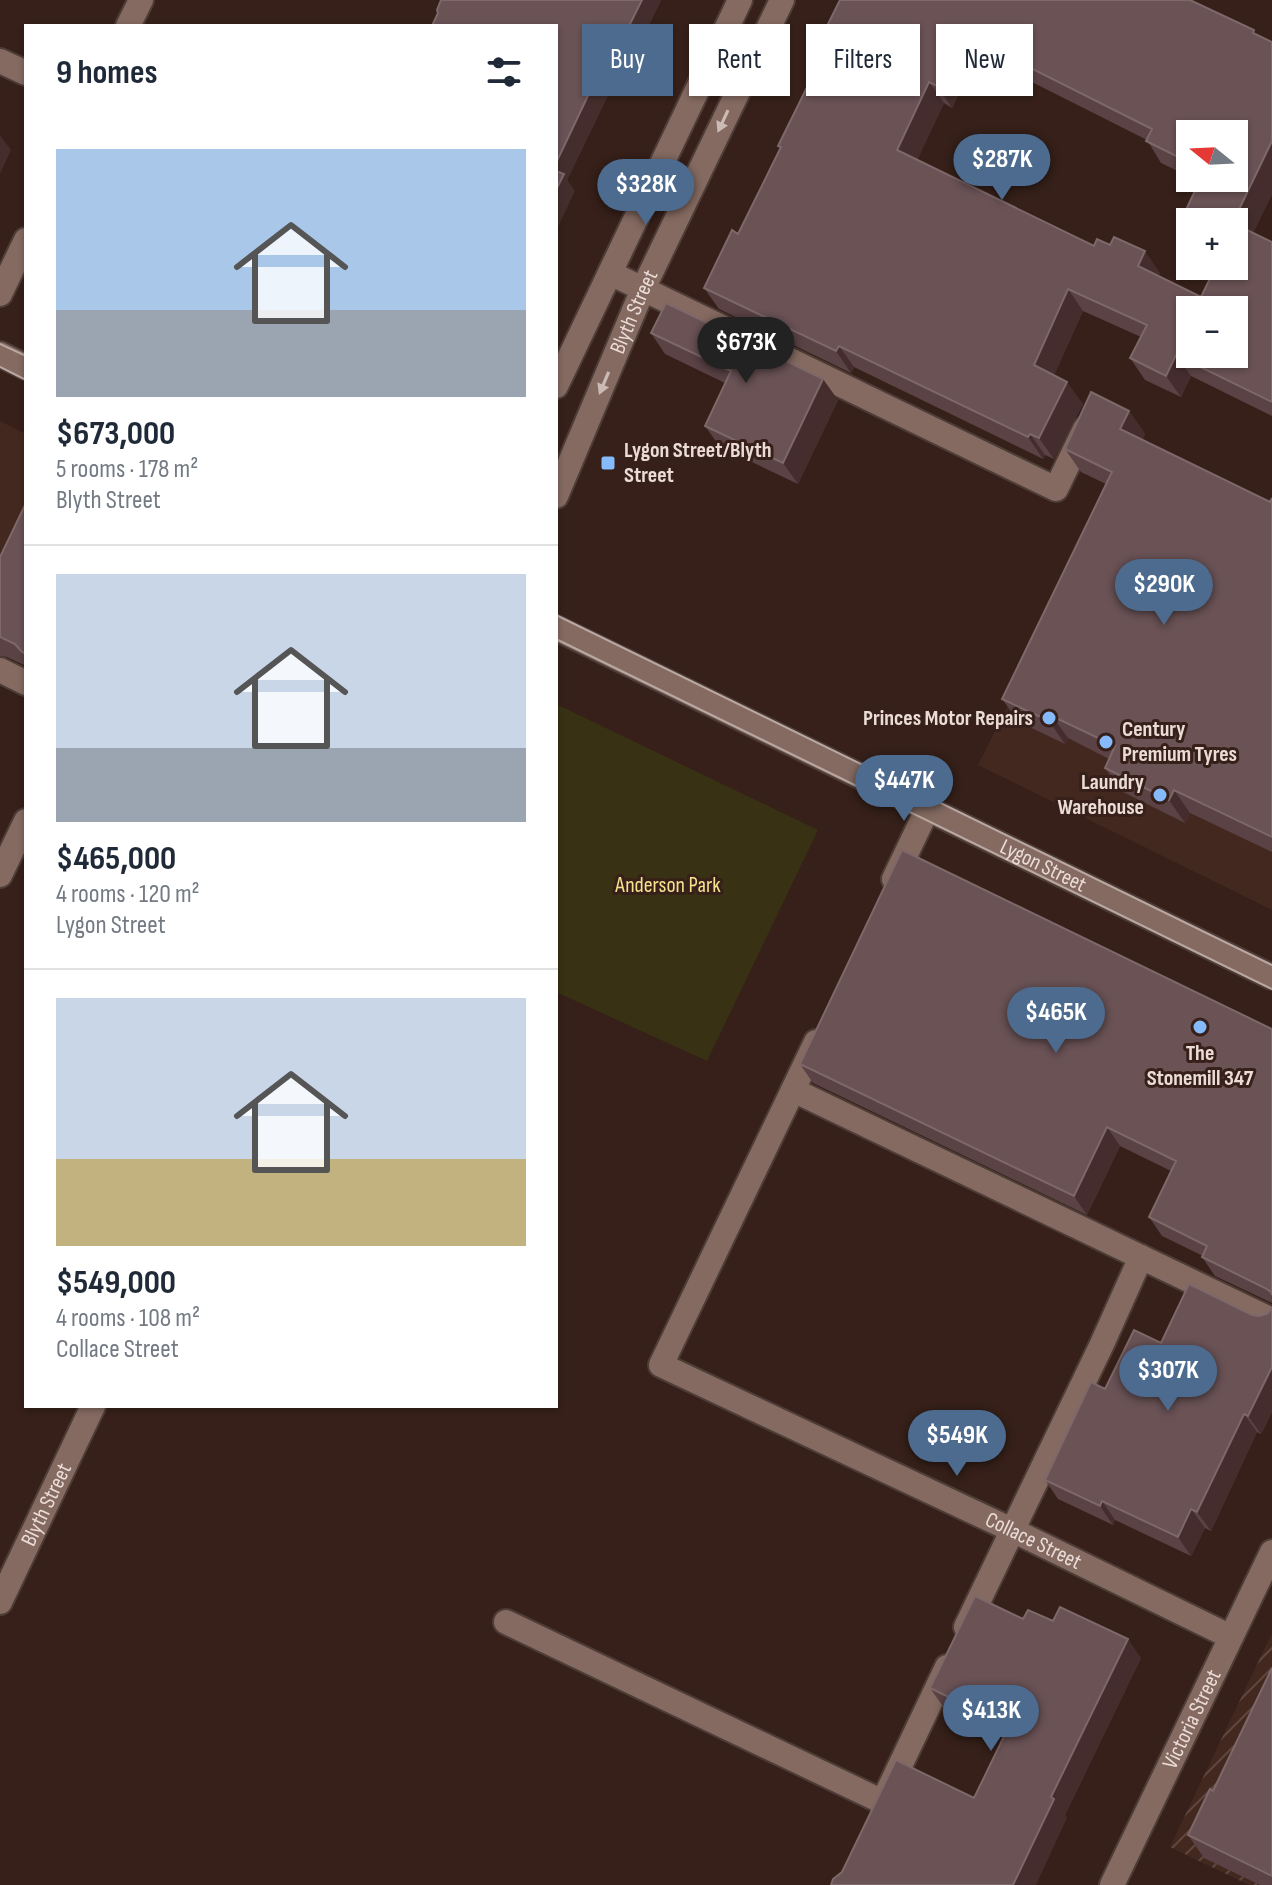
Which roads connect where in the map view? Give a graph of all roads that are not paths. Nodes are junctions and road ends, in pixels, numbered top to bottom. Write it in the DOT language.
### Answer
graph roads {
  1 [pos="141,0"];
  2 [pos="740,0"];
  3 [pos="782,0"];
  4 [pos="129,24"];
  5 [pos="0,61"];
  6 [pos="24,72"];
  7 [pos="24,244"];
  8 [pos="610,273"];
  9 [pos="643,289"];
  10 [pos="0,294"];
  11 [pos="566,339"];
  12 [pos="0,354"];
  13 [pos="24,366"];
  14 [pos="558,377"];
  15 [pos="1092,415"];
  16 [pos="558,491"];
  17 [pos="558,629"];
  18 [pos="0,670"];
  19 [pos="24,682"];
  20 [pos="928,808"];
  21 [pos="24,825"];
  22 [pos="0,875"];
  23 [pos="886,895"];
  24 [pos="1272,977"];
  25 [pos="826,1020"];
  26 [pos="793,1090"];
  27 [pos="1141,1257"];
  28 [pos="1272,1320"];
  29 [pos="92,1408"];
  30 [pos="1012,1530"];
  31 [pos="1272,1552"];
  32 [pos="0,1602"];
  33 [pos="506,1622"];
  34 [pos="1231,1637"];
  35 [pos="1112,1885"];
  1 -- 4 [label="street"];
  2 -- 8 [label="street, Blyth Street"];
  3 -- 9 [label="street, Blyth Street, one-way"];
  5 -- 6 [label="street"];
  7 -- 10 [label="street"];
  8 -- 9 [label="street"];
  8 -- 11 [label="street, Blyth Street"];
  9 -- 15 [label="street"];
  9 -- 16 [label="street, Blyth Street, one-way"];
  11 -- 14 [label="street, Blyth Street"];
  12 -- 13 [label="street"];
  17 -- 20 [label="street, Lygon Street"];
  18 -- 19 [label="street"];
  20 -- 23 [label="street"];
  20 -- 24 [label="street, Lygon Street"];
  21 -- 22 [label="street"];
  25 -- 26 [label="street"];
  26 -- 27 [label="street"];
  26 -- 30 [label="street, Collace Street"];
  27 -- 28 [label="street"];
  27 -- 30 [label="street"];
  29 -- 32 [label="street, Blyth Street"];
  30 -- 33 [label="street"];
  30 -- 34 [label="street, Collace Street"];
  31 -- 34 [label="street, Victoria Street"];
  34 -- 35 [label="street, Victoria Street"];
}
